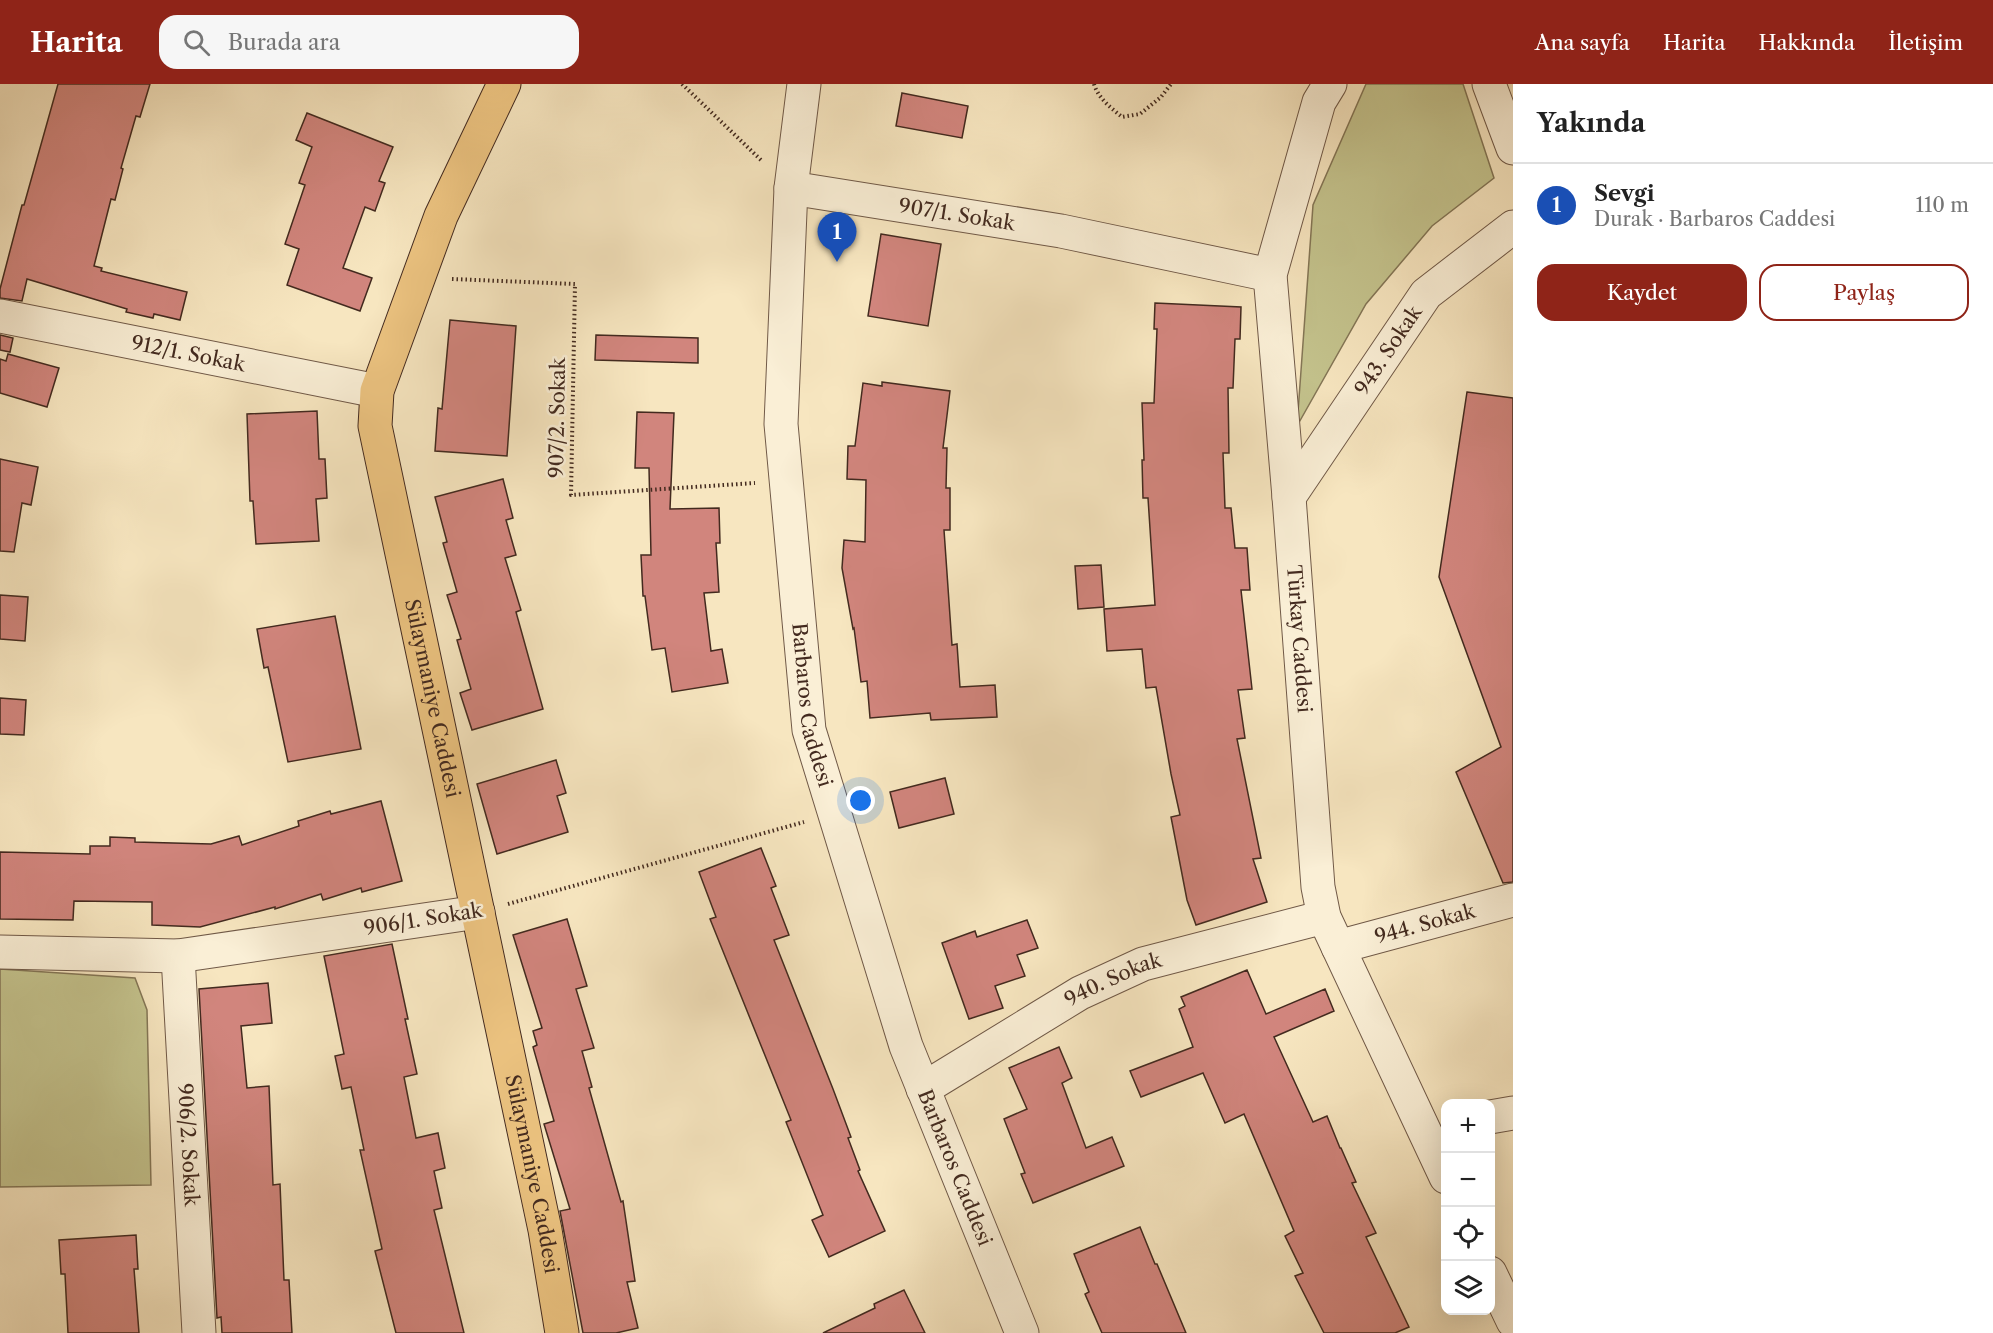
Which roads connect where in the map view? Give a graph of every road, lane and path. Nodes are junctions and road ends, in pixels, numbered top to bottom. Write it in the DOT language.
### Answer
graph roads {
  1 [pos="504,84"];
  2 [pos="682,84"];
  3 [pos="804,84"];
  4 [pos="824,84"];
  5 [pos="1094,84"];
  6 [pos="1171,84"];
  7 [pos="1330,84"];
  8 [pos="1489,84"];
  9 [pos="1513,148"];
  10 [pos="790,188"];
  11 [pos="1513,227"];
  12 [pos="1270,275"];
  13 [pos="418,278"];
  14 [pos="0,316"];
  15 [pos="376,391"];
  16 [pos="786,481"];
  17 [pos="1289,497"];
  18 [pos="835,814"];
  19 [pos="1513,900"];
  20 [pos="478,912"];
  21 [pos="1324,918"];
  22 [pos="1338,947"];
  23 [pos="0,952"];
  24 [pos="178,956"];
  25 [pos="923,1089"];
  26 [pos="1513,1113"];
  27 [pos="1495,1116"];
  28 [pos="1435,1128"];
  29 [pos="1441,1155"];
  30 [pos="1495,1282"];
  31 [pos="1513,1321"];
  32 [pos="199,1333"];
  33 [pos="562,1333"];
  34 [pos="1022,1333"];
  1 -- 13 [label="main road, Sülaymaniye Caddesi"];
  2 -- 10 [label="path"];
  3 -- 10 [label="street, Barbaros Caddesi"];
  4 -- 10 [label="street, Barbaros Caddesi"];
  5 -- 6 [label="path"];
  7 -- 12 [label="street, Türkay Caddesi"];
  8 -- 9 [label="street"];
  10 -- 12 [label="street, 907/1. Sokak"];
  10 -- 16 [label="street, Barbaros Caddesi"];
  11 -- 17 [label="street, 943. Sokak"];
  12 -- 17 [label="street, Türkay Caddesi"];
  13 -- 15 [label="main road, Sülaymaniye Caddesi"];
  13 -- 16 [label="path, 907/2. Sokak"];
  14 -- 15 [label="street, 912/1. Sokak"];
  15 -- 20 [label="main road, Sülaymaniye Caddesi"];
  16 -- 18 [label="street, Barbaros Caddesi"];
  17 -- 21 [label="street, Türkay Caddesi"];
  18 -- 20 [label="path, 906/1. Sokak"];
  18 -- 25 [label="street, Barbaros Caddesi"];
  19 -- 22 [label="street, 944. Sokak"];
  20 -- 24 [label="street, 906/1. Sokak"];
  20 -- 33 [label="main road, Sülaymaniye Caddesi"];
  21 -- 22 [label="street, Türkay Caddesi"];
  21 -- 25 [label="street, 940. Sokak"];
  22 -- 28 [label="street, Türkay Caddesi"];
  23 -- 24 [label="street, 906/1. Sokak"];
  24 -- 32 [label="street, 906/2. Sokak"];
  25 -- 34 [label="street, Barbaros Caddesi"];
  26 -- 27 [label="street"];
  28 -- 29 [label="street, Türkay Caddesi"];
  30 -- 31 [label="street"];
}
